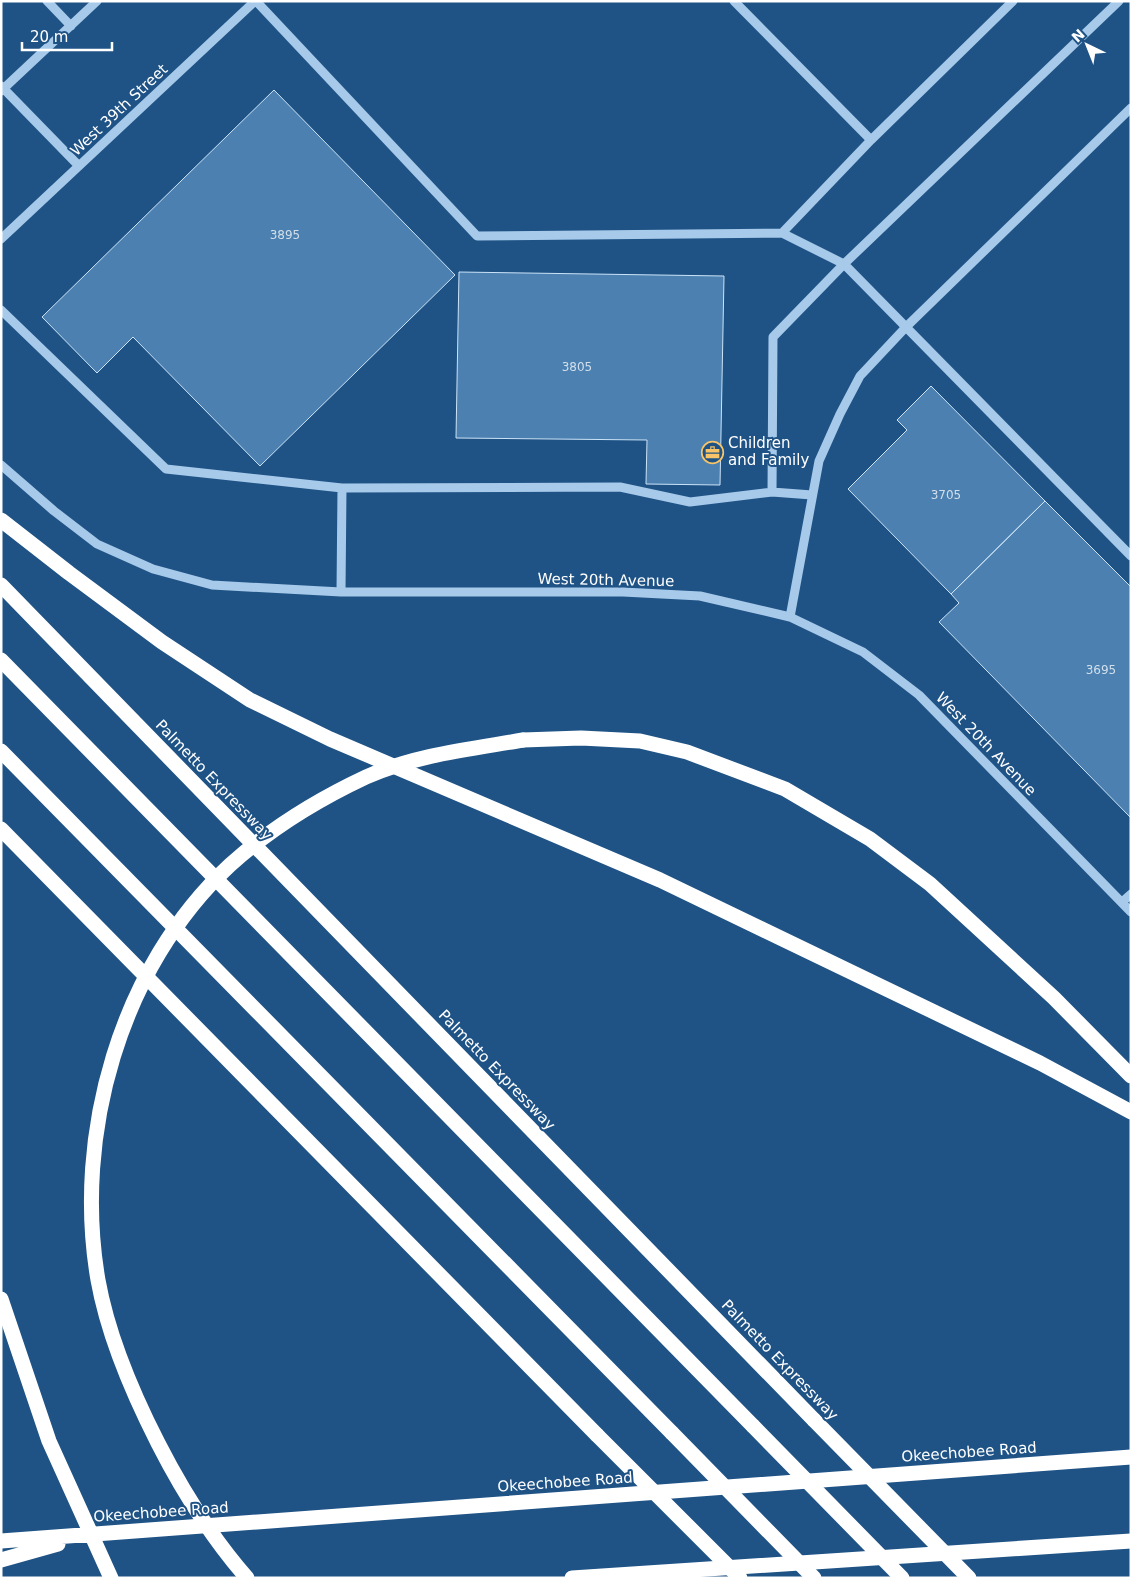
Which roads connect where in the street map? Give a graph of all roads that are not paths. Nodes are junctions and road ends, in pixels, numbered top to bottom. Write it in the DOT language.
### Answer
graph roads {
  1 [pos="47,1"];
  2 [pos="97,1"];
  3 [pos="256,1"];
  4 [pos="734,1"];
  5 [pos="1013,1"];
  6 [pos="1119,1"];
  7 [pos="71,26"];
  8 [pos="2,89"];
  9 [pos="1131,108"];
  10 [pos="871,140"];
  11 [pos="79,166"];
  12 [pos="782,234"];
  13 [pos="1,239"];
  14 [pos="844,264"];
  15 [pos="1,310"];
  16 [pos="906,327"];
  17 [pos="1,465"];
  18 [pos="342,488"];
  19 [pos="772,492"];
  20 [pos="812,495"];
  21 [pos="1,520"];
  22 [pos="1131,556"];
  23 [pos="1,585"];
  24 [pos="341,592"];
  25 [pos="790,616"];
  26 [pos="1,660"];
  27 [pos="1,751"];
  28 [pos="1,829"];
  29 [pos="1131,894"];
  30 [pos="1122,902"];
  31 [pos="1131,912"];
  32 [pos="1131,1076"];
  33 [pos="1131,1112"];
  34 [pos="1,1299"];
  35 [pos="1131,1458"];
  36 [pos="91,1534"];
  37 [pos="1,1541"];
  38 [pos="1131,1541"];
  39 [pos="1,1560"];
  40 [pos="111,1578"];
  41 [pos="247,1578"];
  42 [pos="572,1578"];
  43 [pos="740,1578"];
  44 [pos="814,1578"];
  45 [pos="902,1578"];
  46 [pos="969,1578"];
  1 -- 7 [label="street"];
  2 -- 7 [label="street"];
  3 -- 11 [label="street, West 39th Street"];
  3 -- 12 [label="street"];
  4 -- 10 [label="street"];
  5 -- 10 [label="street"];
  6 -- 14 [label="street"];
  7 -- 8 [label="street"];
  8 -- 11 [label="street"];
  9 -- 16 [label="street"];
  10 -- 12 [label="street"];
  11 -- 13 [label="street, West 39th Street"];
  12 -- 14 [label="street"];
  14 -- 16 [label="street"];
  14 -- 19 [label="street"];
  15 -- 18 [label="street"];
  16 -- 20 [label="street"];
  16 -- 22 [label="street"];
  17 -- 24 [label="street, West 20th Avenue"];
  18 -- 19 [label="street"];
  18 -- 24 [label="street"];
  19 -- 20 [label="street"];
  20 -- 25 [label="street"];
  21 -- 33 [label="highway"];
  23 -- 46 [label="highway, Palmetto Expressway, bridge"];
  24 -- 25 [label="street, West 20th Avenue"];
  25 -- 30 [label="street, West 20th Avenue"];
  26 -- 45 [label="highway, bridge"];
  27 -- 44 [label="highway, bridge"];
  28 -- 43 [label="highway, bridge"];
  29 -- 30 [label="street"];
  30 -- 31 [label="street, West 20th Avenue"];
  32 -- 41 [label="highway, bridge"];
  34 -- 36 [label="highway"];
  35 -- 36 [label="highway, Okeechobee Road"];
  36 -- 37 [label="highway, Okeechobee Road"];
  36 -- 39 [label="highway"];
  36 -- 40 [label="highway"];
  38 -- 42 [label="highway"];
}
